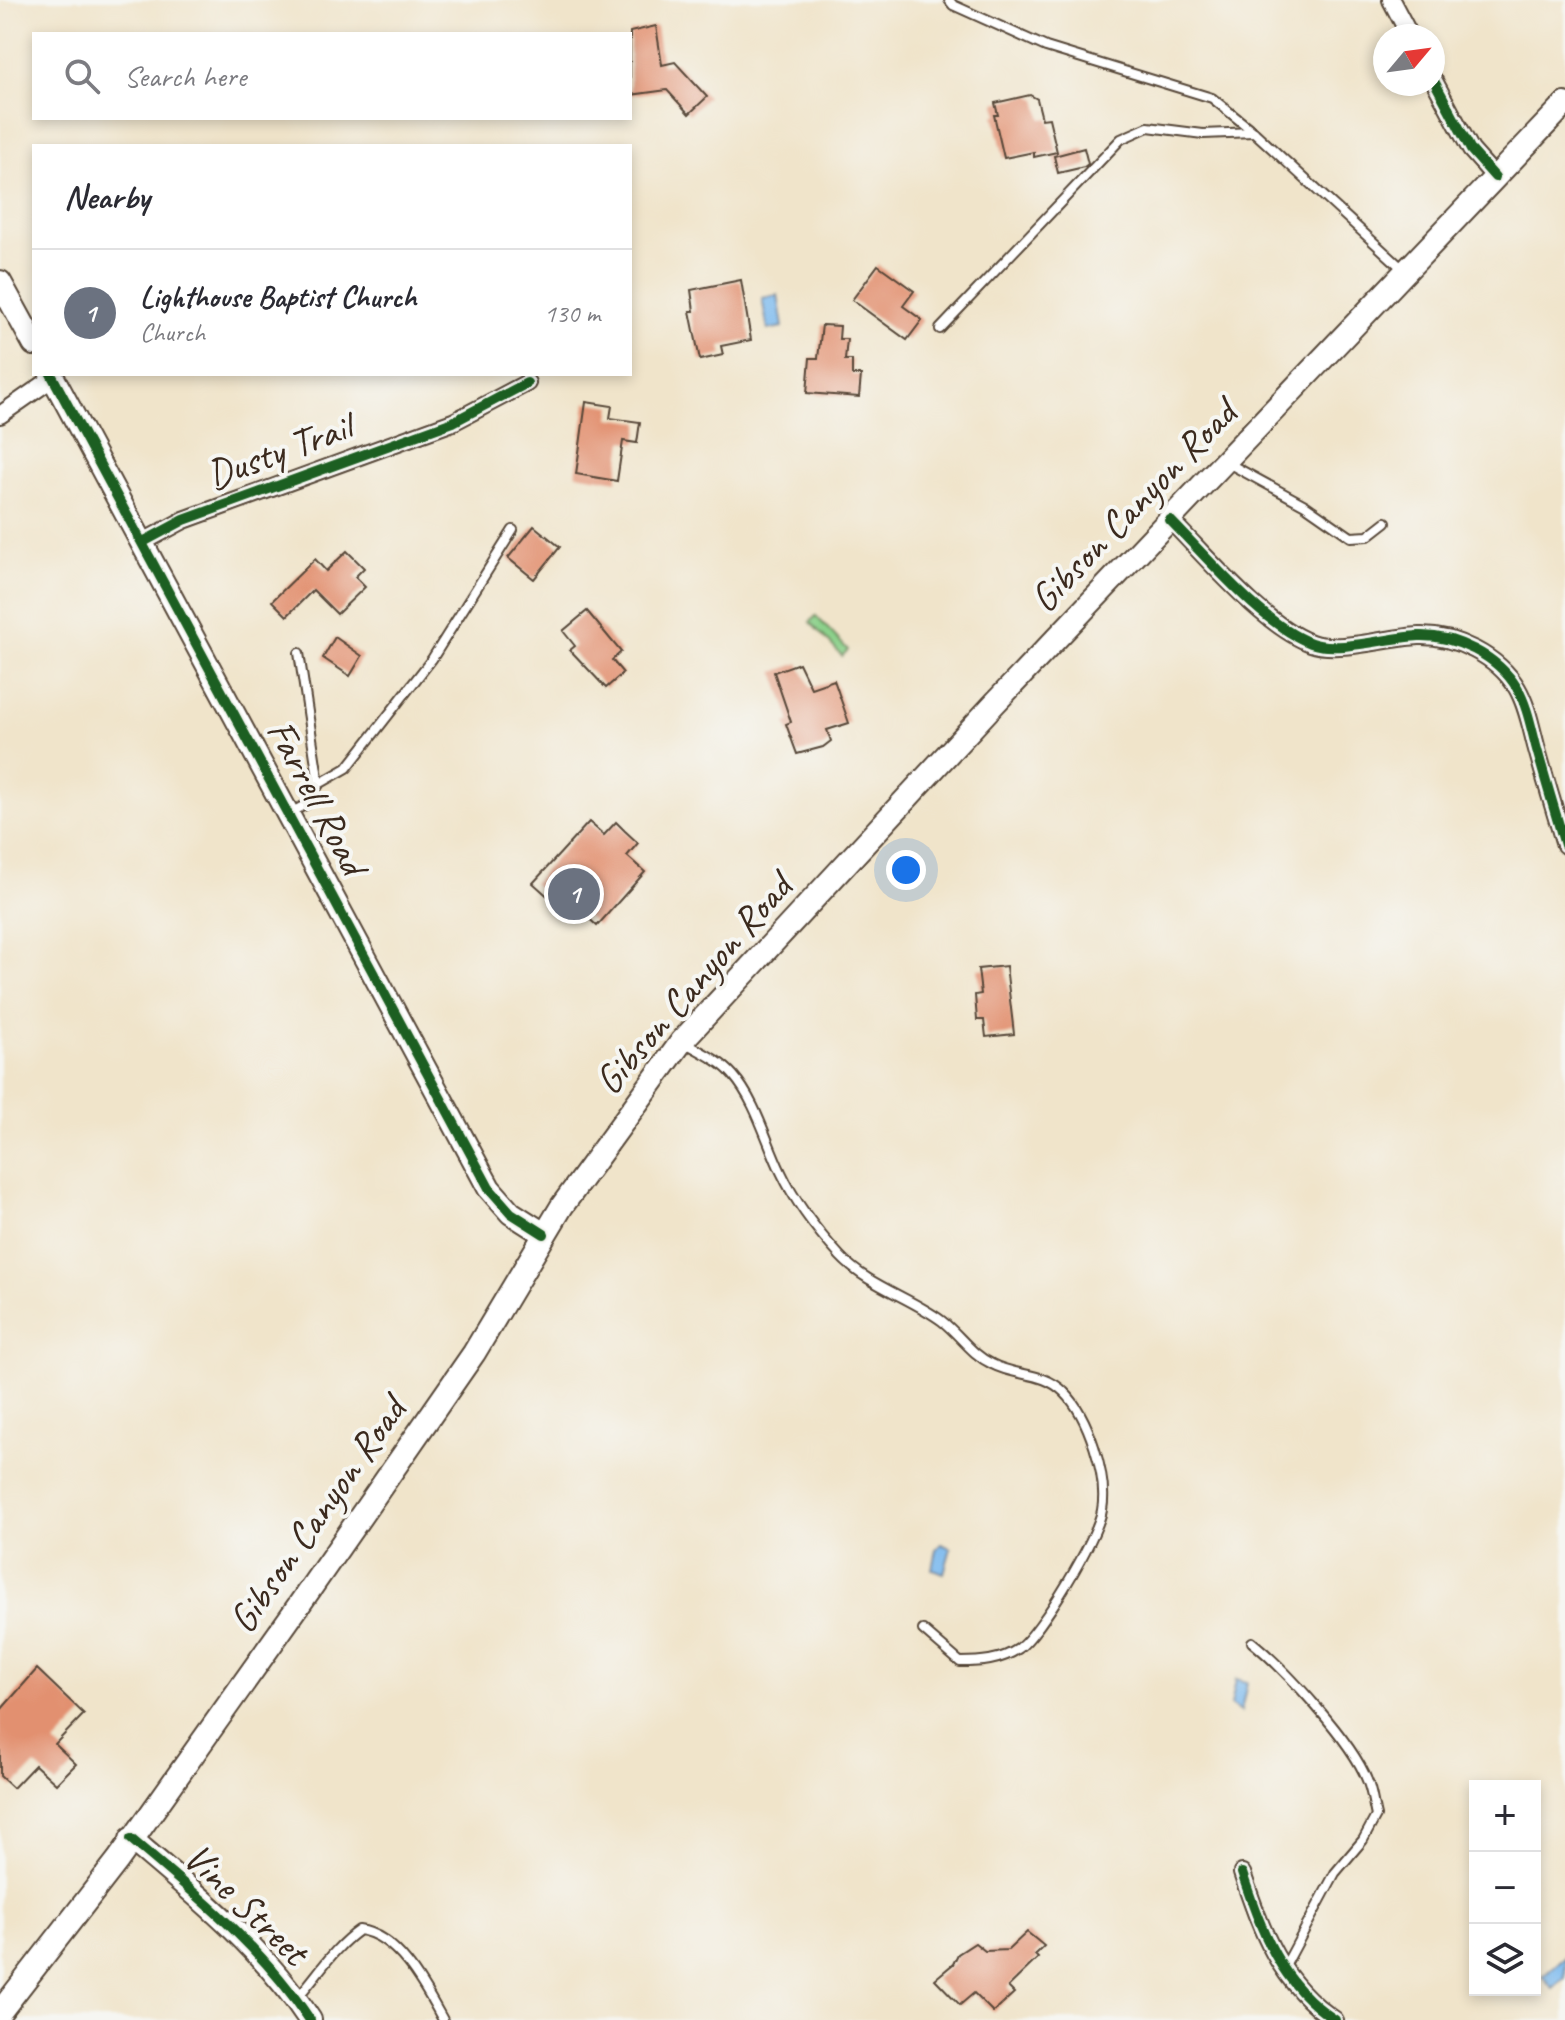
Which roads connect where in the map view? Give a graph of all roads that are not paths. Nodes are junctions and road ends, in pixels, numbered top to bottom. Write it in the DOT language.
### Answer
graph roads {
  1 [pos="949,0"];
  2 [pos="1391,0"];
  3 [pos="1404,24"];
  4 [pos="1442,96"];
  5 [pos="1565,104"];
  6 [pos="1254,132"];
  7 [pos="1495,177"];
  8 [pos="1405,271"];
  9 [pos="0,282"];
  10 [pos="940,329"];
  11 [pos="32,340"];
  12 [pos="52,376"];
  13 [pos="527,383"];
  14 [pos="0,415"];
  15 [pos="1225,462"];
  16 [pos="1170,520"];
  17 [pos="1386,522"];
  18 [pos="513,530"];
  19 [pos="143,542"];
  20 [pos="299,653"];
  21 [pos="319,784"];
  22 [pos="290,813"];
  23 [pos="1565,845"];
  24 [pos="682,1041"];
  25 [pos="544,1234"];
  26 [pos="923,1630"];
  27 [pos="1252,1642"];
  28 [pos="131,1839"];
  29 [pos="1242,1873"];
  30 [pos="1283,1971"];
  31 [pos="296,1999"];
  32 [pos="0,2012"];
  33 [pos="310,2020"];
  34 [pos="443,2020"];
  35 [pos="1335,2020"];
  1 -- 6 [label="lane"];
  2 -- 3 [label="street"];
  4 -- 7 [label="street"];
  5 -- 7 [label="main road, Gibson Canyon Road"];
  6 -- 8 [label="lane"];
  6 -- 10 [label="lane"];
  7 -- 8 [label="main road, Gibson Canyon Road"];
  8 -- 15 [label="main road, Gibson Canyon Road"];
  9 -- 11 [label="main road"];
  12 -- 14 [label="street"];
  12 -- 19 [label="main road, Farrell Road"];
  13 -- 19 [label="street, Dusty Trail"];
  15 -- 16 [label="main road, Gibson Canyon Road"];
  15 -- 17 [label="lane"];
  16 -- 23 [label="street"];
  16 -- 24 [label="main road, Gibson Canyon Road"];
  18 -- 21 [label="lane"];
  19 -- 22 [label="main road, Farrell Road"];
  20 -- 21 [label="lane"];
  21 -- 22 [label="lane"];
  22 -- 25 [label="main road, Farrell Road"];
  24 -- 25 [label="main road, Gibson Canyon Road"];
  24 -- 26 [label="lane"];
  25 -- 28 [label="main road, Gibson Canyon Road"];
  27 -- 30 [label="lane"];
  28 -- 31 [label="main road, Vine Street"];
  28 -- 32 [label="main road, Gibson Canyon Road"];
  29 -- 30 [label="street"];
  30 -- 35 [label="street"];
  31 -- 33 [label="main road, Vine Street"];
  31 -- 34 [label="lane"];
}
